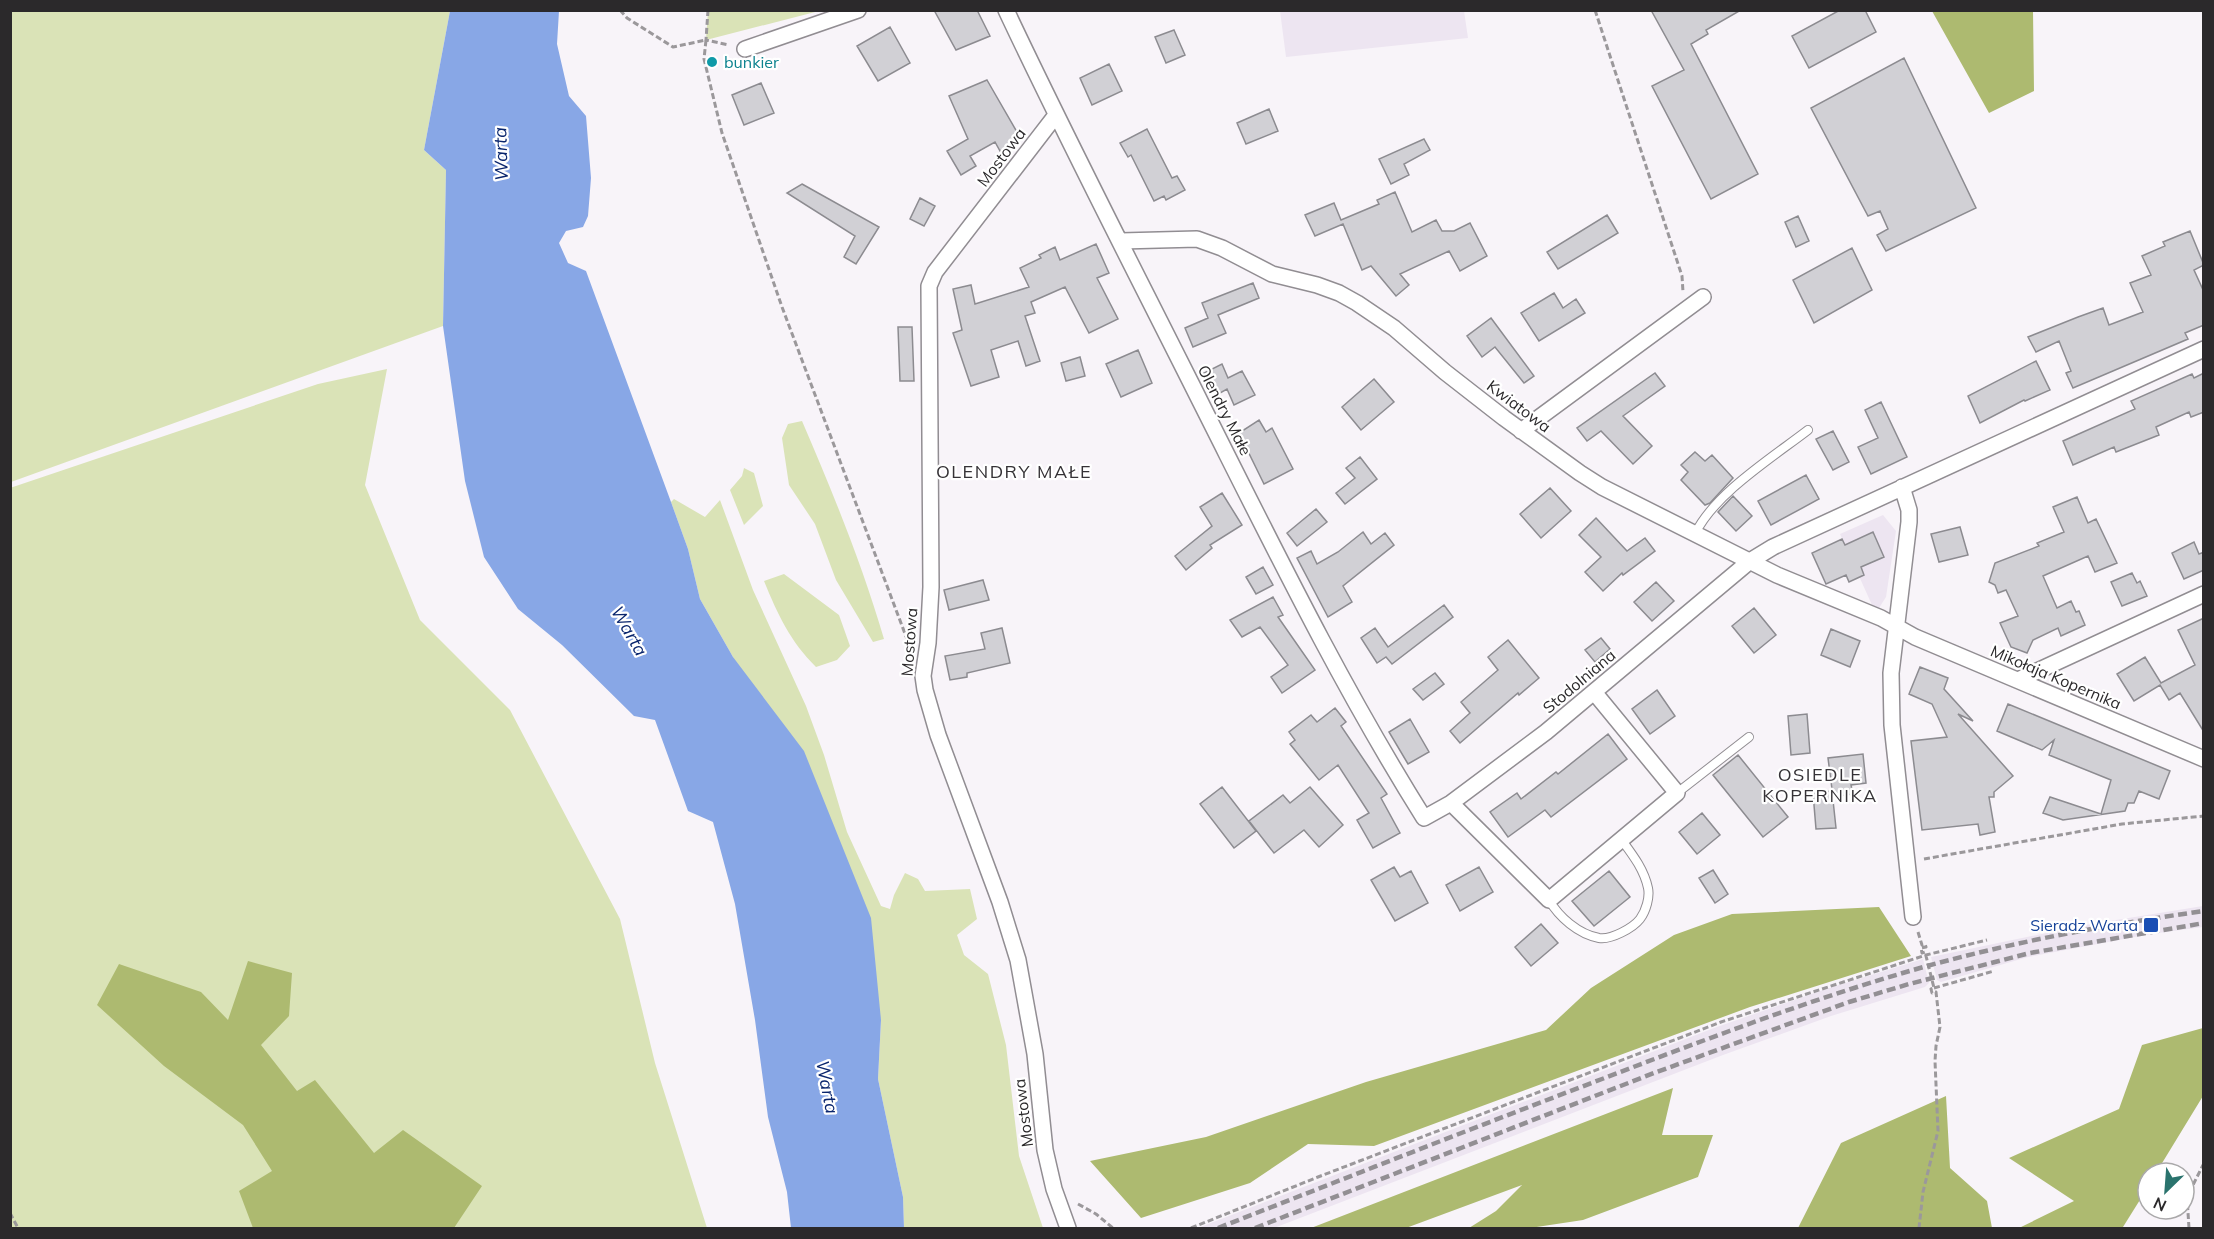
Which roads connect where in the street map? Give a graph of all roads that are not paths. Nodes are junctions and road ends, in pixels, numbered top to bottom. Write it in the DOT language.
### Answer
graph roads {
  1 [pos="858,10"];
  2 [pos="1006,10"];
  3 [pos="745,49"];
  4 [pos="1056,115"];
  5 [pos="1121,241"];
  6 [pos="1703,297"];
  7 [pos="2204,349"];
  8 [pos="1808,430"];
  9 [pos="1521,431"];
  10 [pos="1902,487"];
  11 [pos="1695,534"];
  12 [pos="1750,561"];
  13 [pos="2204,594"];
  14 [pos="1896,625"];
  15 [pos="2018,680"];
  16 [pos="1594,692"];
  17 [pos="1749,737"];
  18 [pos="2204,759"];
  19 [pos="1677,794"];
  20 [pos="1451,803"];
  21 [pos="1424,818"];
  22 [pos="1621,840"];
  23 [pos="1549,900"];
  24 [pos="1913,917"];
  25 [pos="1068,1228"];
  1 -- 3 [label="street"];
  2 -- 4 [label="street, Olendry Małe"];
  4 -- 5 [label="street, Olendry Małe"];
  4 -- 25 [label="street, Mostowa"];
  5 -- 9 [label="street, Kwiatowa"];
  5 -- 21 [label="street, Olendry Małe"];
  6 -- 9 [label="street"];
  7 -- 10 [label="street, Stodolniana"];
  8 -- 11 [label="lane"];
  9 -- 11 [label="street, Kwiatowa"];
  10 -- 12 [label="street, Stodolniana"];
  10 -- 14 [label="street"];
  11 -- 12 [label="street, Kwiatowa"];
  12 -- 14 [label="street, Kwiatowa"];
  12 -- 16 [label="street, Stodolniana"];
  13 -- 15 [label="street"];
  14 -- 15 [label="street, Mikołaja Kopernika"];
  14 -- 24 [label="street"];
  15 -- 18 [label="street, Mikołaja Kopernika"];
  16 -- 19 [label="street"];
  16 -- 20 [label="street, Stodolniana"];
  17 -- 19 [label="lane"];
  19 -- 22 [label="street"];
  20 -- 21 [label="street, Stodolniana"];
  20 -- 23 [label="street"];
  22 -- 23 [label="street"];
  22 -- 23 [label="lane"];
}
